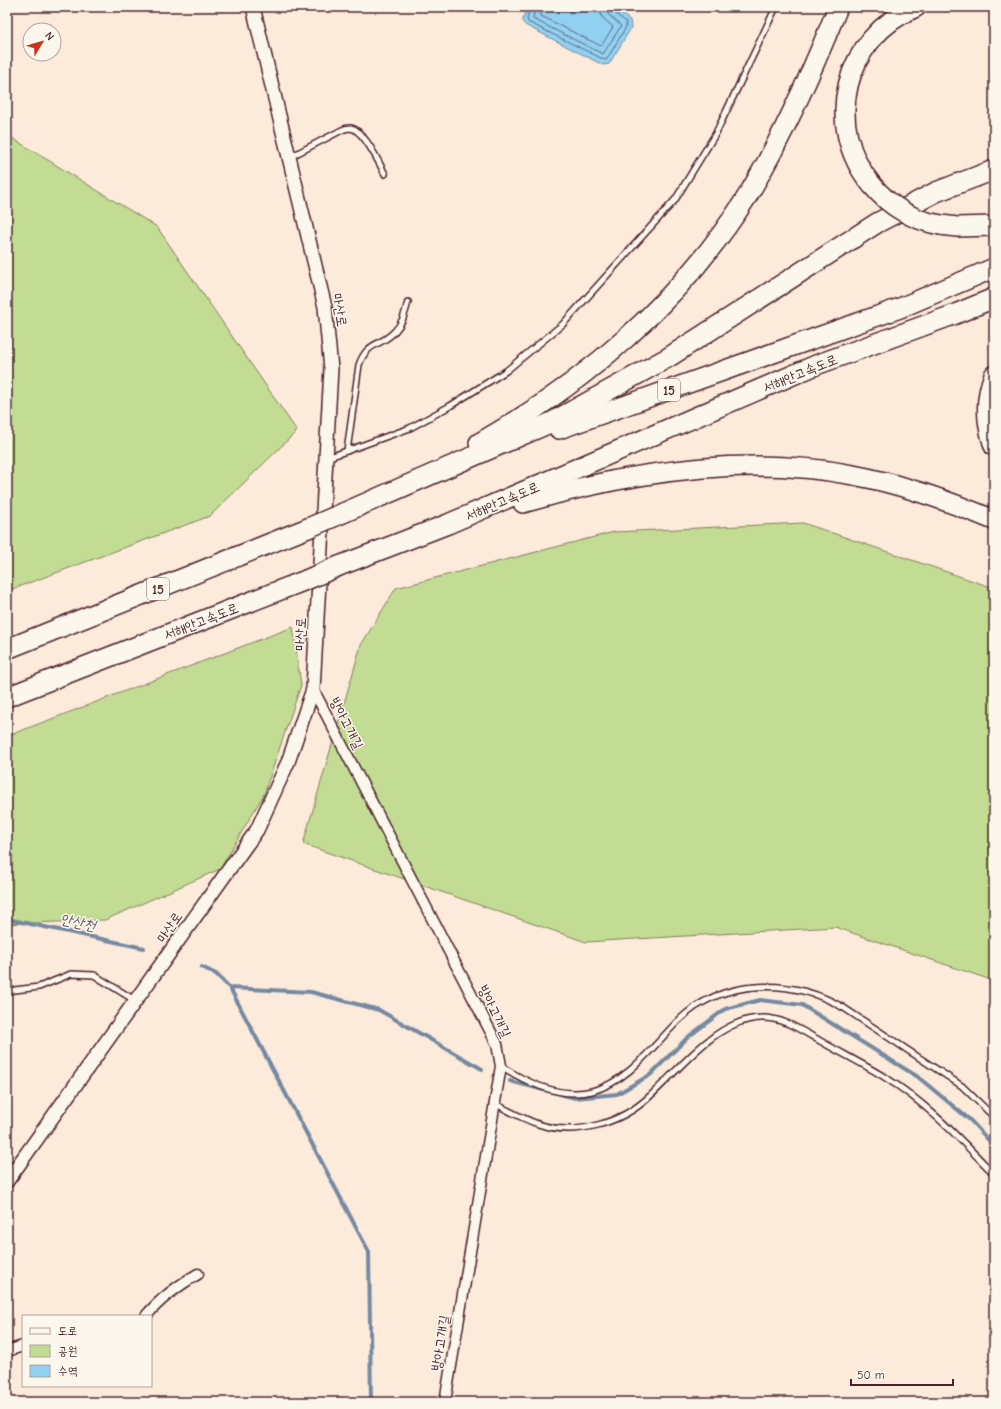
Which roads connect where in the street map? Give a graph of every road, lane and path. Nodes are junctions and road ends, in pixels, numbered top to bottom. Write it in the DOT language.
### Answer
graph roads {
  1 [pos="253,7"];
  2 [pos="776,7"];
  3 [pos="838,7"];
  4 [pos="916,7"];
  5 [pos="289,157"];
  6 [pos="994,170"];
  7 [pos="385,174"];
  8 [pos="994,226"];
  9 [pos="994,268"];
  10 [pos="994,298"];
  11 [pos="408,302"];
  12 [pos="994,375"];
  13 [pos="994,446"];
  14 [pos="347,451"];
  15 [pos="326,458"];
  16 [pos="344,513"];
  17 [pos="994,520"];
  18 [pos="448,524"];
  19 [pos="7,649"];
  20 [pos="313,689"];
  21 [pos="7,697"];
  22 [pos="7,991"];
  23 [pos="136,1001"];
  24 [pos="501,1066"];
  25 [pos="494,1103"];
  26 [pos="994,1117"];
  27 [pos="994,1174"];
  28 [pos="7,1181"];
  29 [pos="198,1274"];
  30 [pos="147,1315"];
  31 [pos="22,1346"];
  32 [pos="7,1351"];
  33 [pos="445,1402"];
  1 -- 5 [label="street, 마산로"];
  2 -- 14 [label="lane"];
  3 -- 16 [label="highway"];
  4 -- 8 [label="highway, bridge"];
  5 -- 7 [label="lane"];
  5 -- 15 [label="street, 마산로"];
  6 -- 16 [label="highway"];
  9 -- 16 [label="highway, 서해안고속도로 / 15"];
  10 -- 18 [label="highway, 서해안고속도로"];
  11 -- 14 [label="lane"];
  12 -- 13 [label="highway"];
  14 -- 15 [label="lane"];
  15 -- 20 [label="street, 마산로"];
  16 -- 19 [label="highway, 서해안고속도로 / 15, bridge"];
  17 -- 18 [label="highway"];
  18 -- 21 [label="highway, 서해안고속도로, bridge"];
  20 -- 23 [label="street, 마산로"];
  20 -- 24 [label="street, 방아고개길"];
  22 -- 23 [label="lane"];
  23 -- 28 [label="street, 마산로"];
  24 -- 25 [label="street, 방아고개길"];
  24 -- 26 [label="lane"];
  25 -- 27 [label="lane"];
  25 -- 33 [label="street, 방아고개길"];
  29 -- 30 [label="street"];
  31 -- 32 [label="street"];
}
